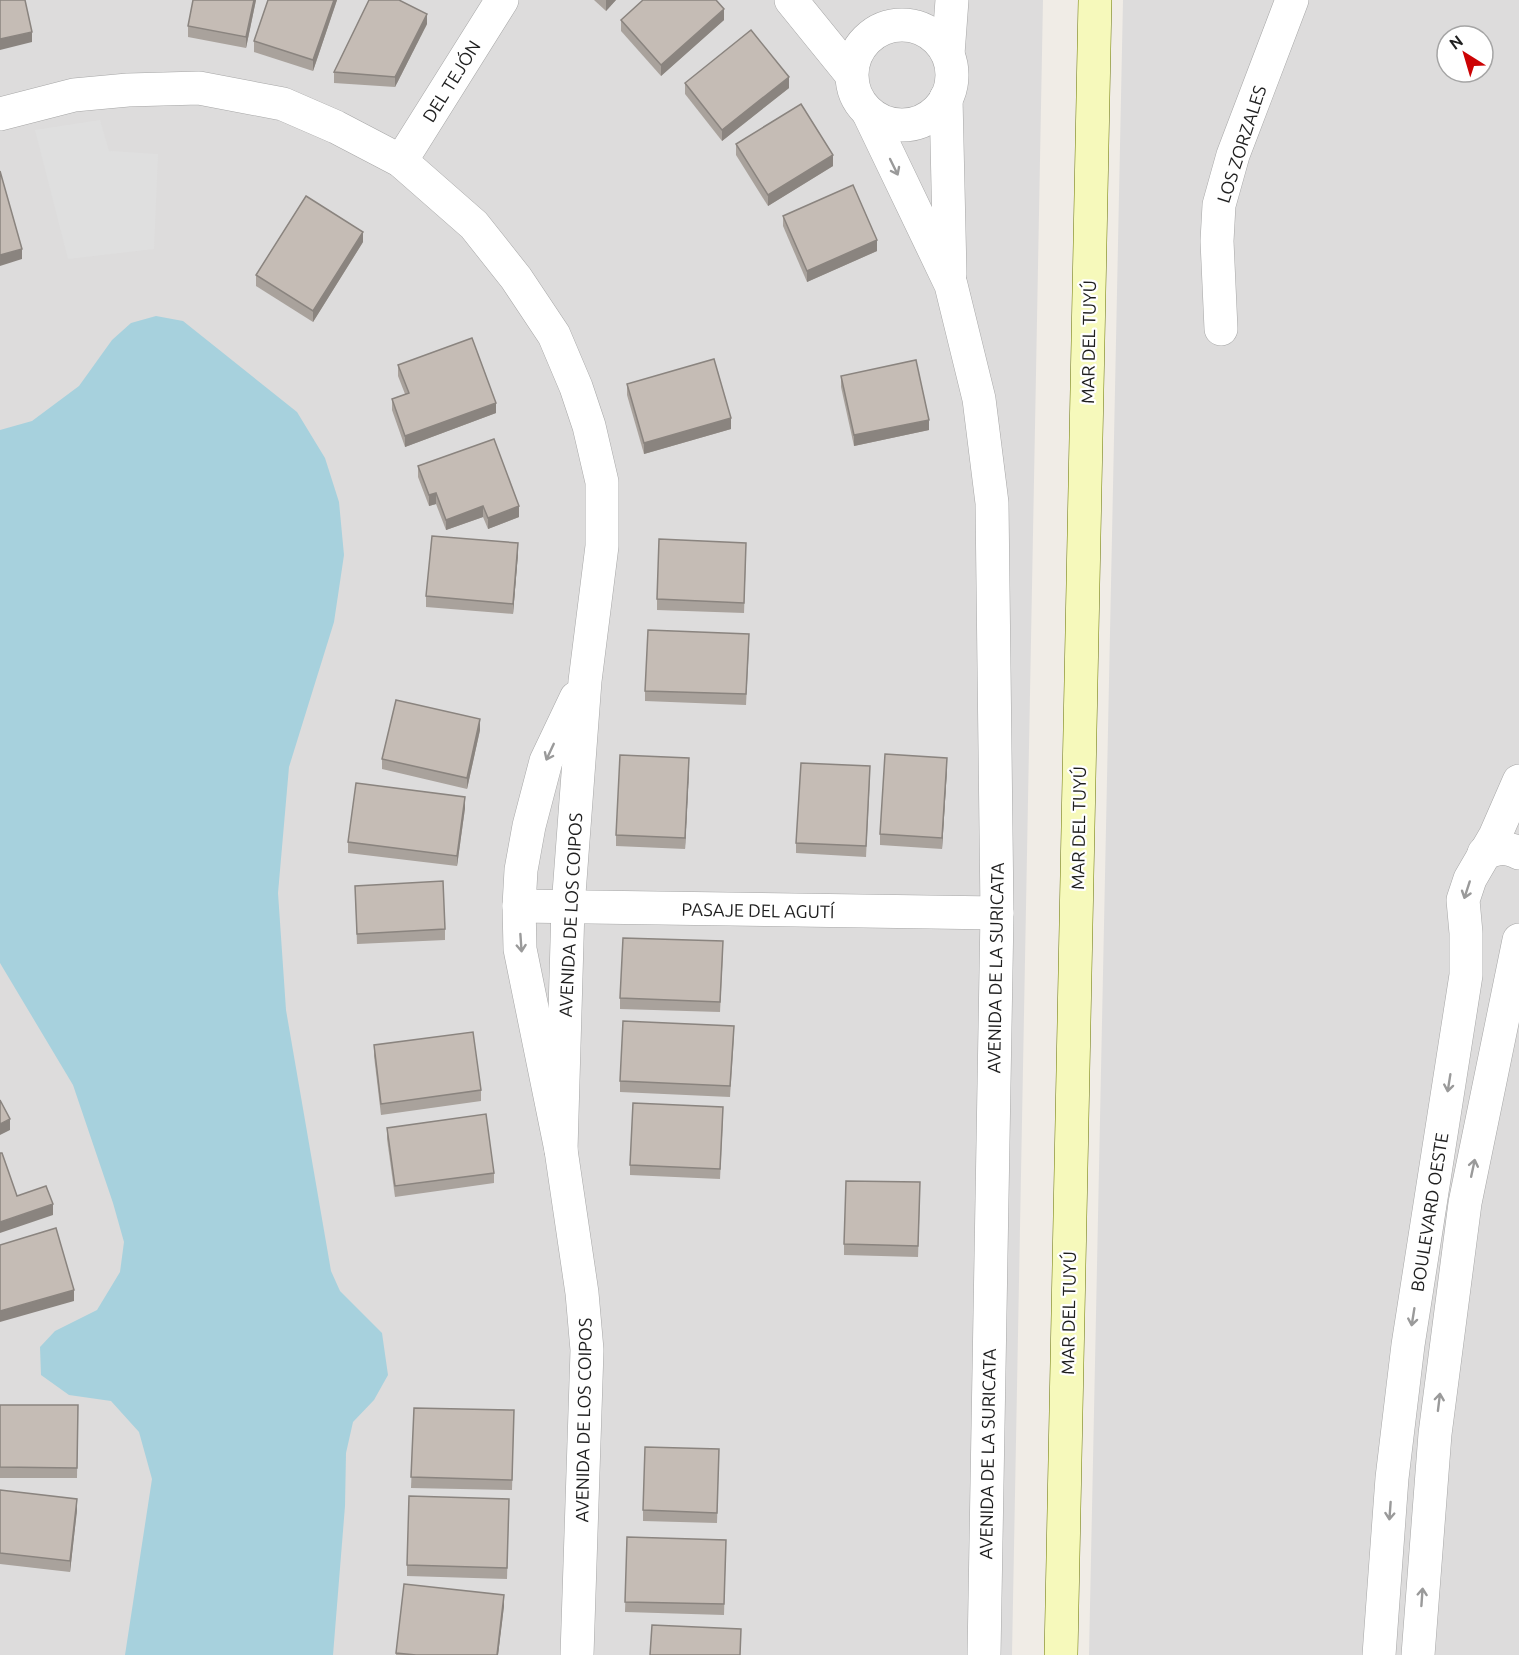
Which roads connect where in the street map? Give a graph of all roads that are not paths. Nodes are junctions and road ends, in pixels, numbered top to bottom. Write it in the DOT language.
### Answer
graph roads {
  1 [pos="502,0"];
  2 [pos="790,0"];
  3 [pos="941,0"];
  4 [pos="952,0"];
  5 [pos="1095,0"];
  6 [pos="1292,0"];
  7 [pos="812,26"];
  8 [pos="914,27"];
  9 [pos="871,35"];
  10 [pos="948,54"];
  11 [pos="851,74"];
  12 [pos="946,98"];
  13 [pos="0,114"];
  14 [pos="869,114"];
  15 [pos="401,161"];
  16 [pos="951,285"];
  17 [pos="1221,329"];
  18 [pos="585,681"];
  19 [pos="1519,781"];
  20 [pos="1484,853"];
  21 [pos="1519,853"];
  22 [pos="519,906"];
  23 [pos="568,907"];
  24 [pos="997,913"];
  25 [pos="1519,929"];
  26 [pos="1466,933"];
  27 [pos="1519,940"];
  28 [pos="561,1150"];
  29 [pos="1431,1198"];
  30 [pos="1465,1203"];
  31 [pos="577,1655"];
  32 [pos="984,1655"];
  33 [pos="1061,1655"];
  34 [pos="1379,1655"];
  35 [pos="1418,1655"];
  1 -- 15 [label="street, DEL TEJÓN"];
  2 -- 7 [label="street"];
  3 -- 8 [label="street"];
  4 -- 10 [label="street, AVENIDA DE LA SURICATA"];
  5 -- 33 [label="street, MAR DEL TUYÚ"];
  6 -- 17 [label="street, LOS ZORZALES"];
  7 -- 9 [label="street"];
  7 -- 11 [label="street"];
  8 -- 9 [label="street"];
  8 -- 10 [label="street"];
  9 -- 11 [label="street"];
  10 -- 12 [label="street, AVENIDA DE LA SURICATA"];
  11 -- 14 [label="street, AVENIDA DE LA SURICATA"];
  12 -- 14 [label="street"];
  12 -- 16 [label="street, AVENIDA DE LA SURICATA"];
  13 -- 15 [label="street, AVENIDA DE LOS COIPOS"];
  14 -- 16 [label="street, AVENIDA DE LA SURICATA, one-way"];
  15 -- 18 [label="street, AVENIDA DE LOS COIPOS"];
  16 -- 24 [label="street, AVENIDA DE LA SURICATA"];
  18 -- 22 [label="street, AVENIDA DE LOS COIPOS, one-way"];
  18 -- 23 [label="street, AVENIDA DE LOS COIPOS"];
  19 -- 20 [label="street, BOULEVARD OESTE"];
  20 -- 21 [label="street"];
  20 -- 26 [label="street, BOULEVARD OESTE, one-way"];
  22 -- 23 [label="street, PASAJE DEL AGUTÍ"];
  22 -- 28 [label="street, AVENIDA DE LOS COIPOS, one-way"];
  23 -- 24 [label="street, PASAJE DEL AGUTÍ"];
  23 -- 28 [label="street, AVENIDA DE LOS COIPOS"];
  24 -- 32 [label="street, AVENIDA DE LA SURICATA"];
  25 -- 26 [label="street"];
  26 -- 29 [label="street, BOULEVARD OESTE, one-way"];
  30 -- 27 [label="street, BOULEVARD OESTE, one-way"];
  28 -- 31 [label="street, AVENIDA DE LOS COIPOS"];
  29 -- 30 [label="street"];
  29 -- 34 [label="street, BOULEVARD OESTE, one-way"];
  35 -- 30 [label="street, BOULEVARD OESTE, one-way"];
}
